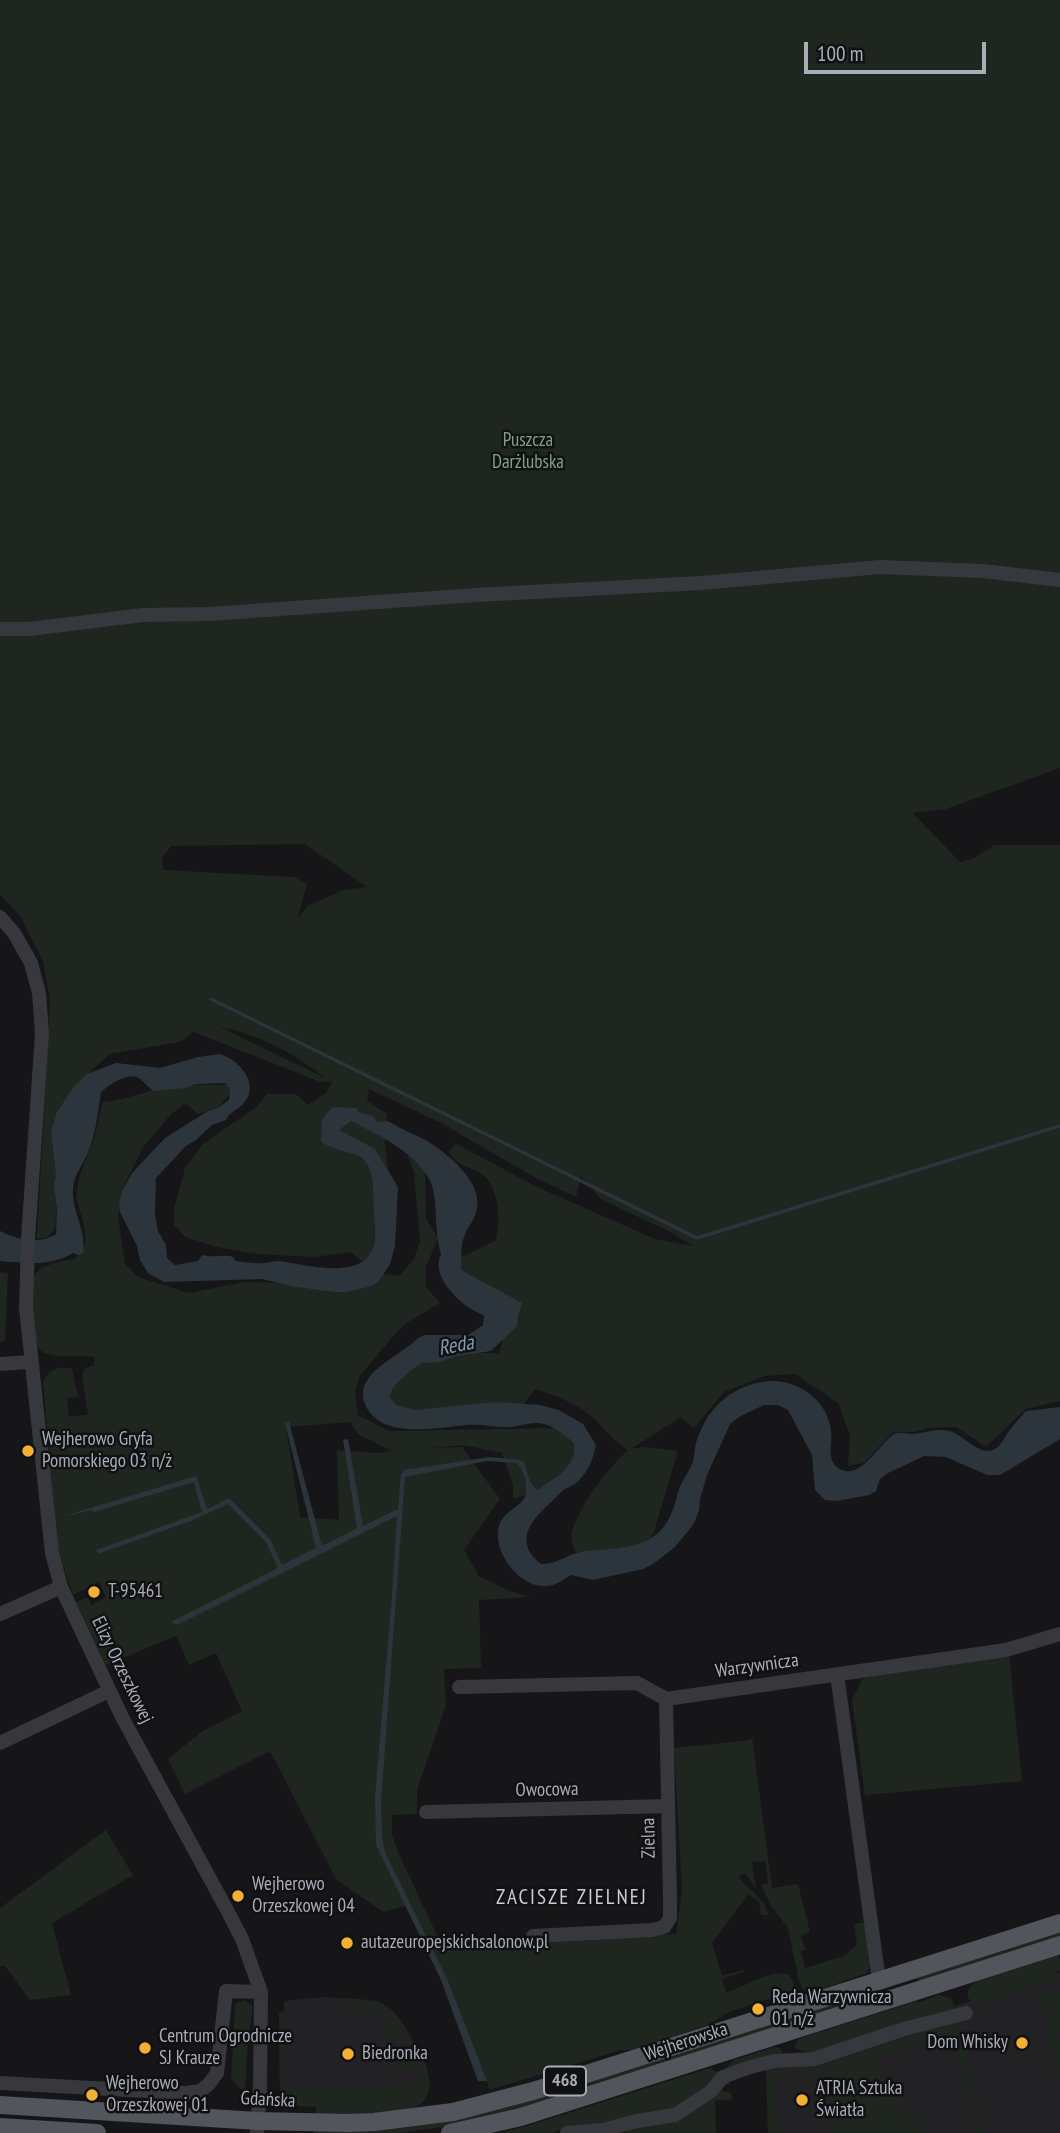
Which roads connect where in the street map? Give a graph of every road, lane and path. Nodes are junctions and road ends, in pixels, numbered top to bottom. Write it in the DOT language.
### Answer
graph roads {
  1 [pos="1060,580"];
  2 [pos="0,629"];
  3 [pos="0,917"];
  4 [pos="31,1362"];
  5 [pos="0,1364"];
  6 [pos="61,1587"];
  7 [pos="0,1614"];
  8 [pos="1060,1634"];
  9 [pos="837,1674"];
  10 [pos="459,1687"];
  11 [pos="109,1691"];
  12 [pos="666,1699"];
  13 [pos="0,1743"];
  14 [pos="668,1806"];
  15 [pos="426,1812"];
  16 [pos="1060,1923"];
  17 [pos="533,1936"];
  18 [pos="1060,1945"];
  19 [pos="879,1982"];
  20 [pos="261,1992"];
  21 [pos="966,2012"];
  22 [pos="0,2083"];
  23 [pos="491,2103"];
  24 [pos="0,2105"];
  25 [pos="0,2127"];
  26 [pos="258,2127"];
  27 [pos="97,2133"];
  28 [pos="450,2133"];
  29 [pos="567,2133"];
  1 -- 2 [label="street"];
  3 -- 4 [label="street, Elizy Orzeszkowej"];
  4 -- 5 [label="street"];
  4 -- 6 [label="street, Elizy Orzeszkowej"];
  6 -- 7 [label="street"];
  6 -- 11 [label="street, Elizy Orzeszkowej"];
  8 -- 9 [label="street, Warzywnicza"];
  9 -- 12 [label="street, Warzywnicza"];
  9 -- 19 [label="street"];
  10 -- 12 [label="street"];
  11 -- 13 [label="street"];
  11 -- 20 [label="street, Elizy Orzeszkowej"];
  12 -- 14 [label="street, Zielna"];
  14 -- 15 [label="street, Owocowa"];
  14 -- 17 [label="street, Zielna"];
  16 -- 19 [label="main road, Wejherowska / 468"];
  18 -- 28 [label="main road, Wejherowska / 468"];
  19 -- 23 [label="main road, Wejherowska / 468"];
  20 -- 22 [label="street"];
  20 -- 26 [label="street, Elizy Orzeszkowej"];
  21 -- 29 [label="street"];
  23 -- 26 [label="main road, Gdańska / 468"];
  24 -- 26 [label="main road, Gdańska / 468"];
  25 -- 27 [label="main road"];
}
